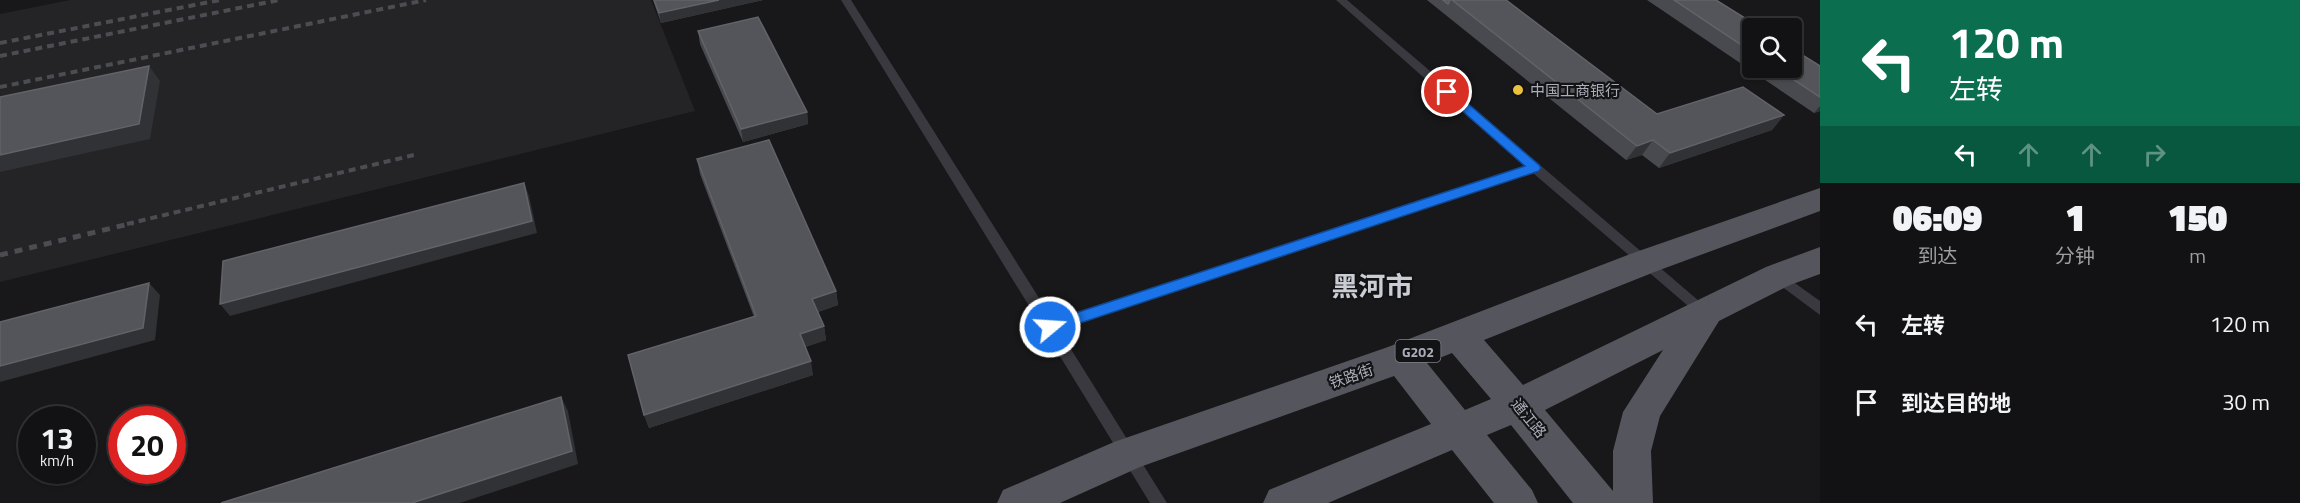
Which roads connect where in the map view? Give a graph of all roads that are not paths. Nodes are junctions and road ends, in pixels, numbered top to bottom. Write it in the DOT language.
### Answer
graph roads {
  1 [pos="846,0"];
  2 [pos="1341,0"];
  3 [pos="1535,168"];
  4 [pos="1820,199"];
  5 [pos="1820,260"];
  6 [pos="1645,262"];
  7 [pos="1778,276"];
  8 [pos="1820,309"];
  9 [pos="1706,313"];
  10 [pos="1050,327"];
  11 [pos="1458,336"];
  12 [pos="1401,358"];
  13 [pos="1518,405"];
  14 [pos="1458,430"];
  15 [pos="1128,454"];
  16 [pos="1017,503"];
  17 [pos="1159,503"];
  18 [pos="1284,503"];
  19 [pos="1518,503"];
  20 [pos="1598,503"];
  21 [pos="1633,503"];
  1 -- 10 [label="lane"];
  2 -- 3 [label="lane"];
  3 -- 6 [label="lane"];
  3 -- 10 [label="lane"];
  4 -- 6 [label="main road, 铁路街 / G202"];
  5 -- 7 [label="main road"];
  6 -- 9 [label="lane"];
  6 -- 11 [label="main road, 铁路街 / G202"];
  7 -- 8 [label="lane"];
  7 -- 9 [label="main road"];
  9 -- 13 [label="main road"];
  9 -- 21 [label="main road"];
  10 -- 15 [label="lane"];
  11 -- 12 [label="main road, 铁路街 / G202"];
  11 -- 13 [label="main road, 通江路"];
  12 -- 14 [label="main road"];
  12 -- 15 [label="main road, 铁路街 / G202"];
  13 -- 14 [label="main road"];
  13 -- 20 [label="main road, 通江路"];
  14 -- 18 [label="main road"];
  14 -- 19 [label="main road"];
  15 -- 16 [label="main road, 铁路街 / G202"];
  15 -- 17 [label="lane"];
}
